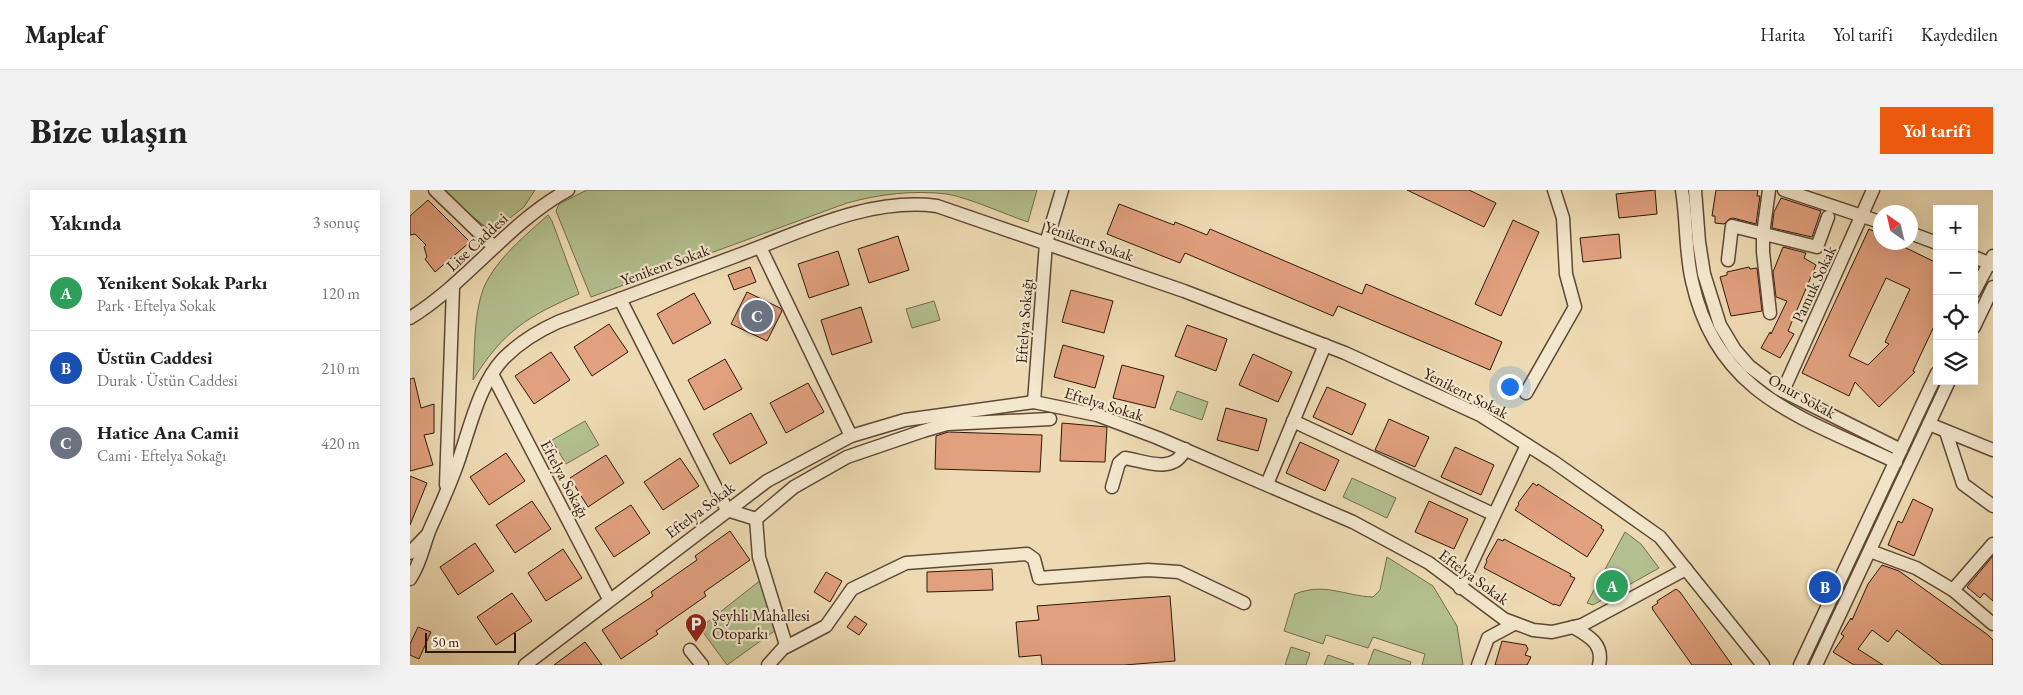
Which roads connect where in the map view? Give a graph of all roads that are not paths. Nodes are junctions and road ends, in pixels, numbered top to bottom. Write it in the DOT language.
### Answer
graph roads {
  1 [pos="435,190"];
  2 [pos="568,190"];
  3 [pos="1062,190"];
  4 [pos="1554,190"];
  5 [pos="1682,190"];
  6 [pos="1695,190"];
  7 [pos="1769,190"];
  8 [pos="1873,190"];
  9 [pos="1791,192"];
  10 [pos="1863,215"];
  11 [pos="1828,217"];
  12 [pos="1873,219"];
  13 [pos="1763,234"];
  14 [pos="1918,236"];
  15 [pos="1933,242"];
  16 [pos="1046,243"];
  17 [pos="494,247"];
  18 [pos="760,247"];
  19 [pos="1978,258"];
  20 [pos="1728,260"];
  21 [pos="1991,261"];
  22 [pos="1978,285"];
  23 [pos="453,288"];
  24 [pos="1993,288"];
  25 [pos="620,299"];
  26 [pos="1770,313"];
  27 [pos="410,318"];
  28 [pos="1978,320"];
  29 [pos="1325,345"];
  30 [pos="492,374"];
  31 [pos="1933,382"];
  32 [pos="1947,385"];
  33 [pos="1782,391"];
  34 [pos="1526,393"];
  35 [pos="1034,402"];
  36 [pos="1050,419"];
  37 [pos="1293,421"];
  38 [pos="1929,424"];
  39 [pos="1946,432"];
  40 [pos="851,436"];
  41 [pos="1527,445"];
  42 [pos="1185,449"];
  43 [pos="1901,450"];
  44 [pos="1993,450"];
  45 [pos="1896,462"];
  46 [pos="1267,484"];
  47 [pos="1112,487"];
  48 [pos="445,499"];
  49 [pos="1993,506"];
  50 [pos="727,510"];
  51 [pos="1493,514"];
  52 [pos="756,518"];
  53 [pos="430,531"];
  54 [pos="1993,544"];
  55 [pos="1870,550"];
  56 [pos="410,553"];
  57 [pos="1686,569"];
  58 [pos="410,578"];
  59 [pos="1460,588"];
  60 [pos="1954,590"];
  61 [pos="609,600"];
  62 [pos="1244,603"];
  63 [pos="1514,624"];
  64 [pos="1993,624"];
  65 [pos="1573,627"];
  66 [pos="786,647"];
  67 [pos="690,650"];
  68 [pos="524,665"];
  69 [pos="702,665"];
  70 [pos="768,665"];
  71 [pos="1478,665"];
  72 [pos="1599,665"];
  73 [pos="1764,665"];
  74 [pos="1800,665"];
  75 [pos="1817,665"];
  1 -- 17 [label="street"];
  2 -- 17 [label="street, Lise Caddesi"];
  3 -- 16 [label="street, Eftelya Sokağı"];
  4 -- 34 [label="street"];
  5 -- 45 [label="street, Onur Sokak"];
  6 -- 33 [label="street, Onur Sokak"];
  7 -- 13 [label="street"];
  8 -- 10 [label="street, Pamuk Sokak"];
  9 -- 10 [label="street"];
  10 -- 12 [label="street"];
  10 -- 33 [label="street, Pamuk Sokak"];
  11 -- 13 [label="street"];
  13 -- 20 [label="street"];
  13 -- 26 [label="street"];
  14 -- 15 [label="street"];
  16 -- 18 [label="street, Yenikent Sokak"];
  16 -- 29 [label="street, Yenikent Sokak"];
  16 -- 35 [label="street, Eftelya Sokağı"];
  17 -- 23 [label="street, Lise Caddesi"];
  18 -- 25 [label="street, Yenikent Sokak"];
  18 -- 40 [label="street"];
  19 -- 21 [label="street"];
  21 -- 22 [label="street"];
  23 -- 27 [label="street, Lise Caddesi"];
  23 -- 48 [label="street"];
  24 -- 28 [label="street"];
  25 -- 30 [label="street, Yenikent Sokak"];
  25 -- 50 [label="street"];
  29 -- 37 [label="street"];
  29 -- 41 [label="street, Yenikent Sokak"];
  30 -- 48 [label="street, Yenikent Sokak"];
  30 -- 61 [label="street, Eftelya Sokağı"];
  31 -- 43 [label="street"];
  32 -- 38 [label="street"];
  33 -- 43 [label="street, Onur Sokak"];
  35 -- 40 [label="street, Eftelya Sokak"];
  35 -- 42 [label="street, Eftelya Sokak"];
  36 -- 52 [label="street"];
  37 -- 46 [label="street"];
  37 -- 51 [label="street"];
  38 -- 39 [label="street"];
  38 -- 55 [label="street"];
  39 -- 44 [label="street"];
  39 -- 49 [label="street"];
  40 -- 50 [label="street, Eftelya Sokak"];
  41 -- 51 [label="street"];
  41 -- 57 [label="street, Yenikent Sokak"];
  42 -- 46 [label="street, Eftelya Sokak"];
  42 -- 47 [label="street"];
  43 -- 45 [label="street"];
  45 -- 74 [label="street"];
  46 -- 59 [label="street, Eftelya Sokak"];
  48 -- 53 [label="street, Yenikent Sokak"];
  50 -- 52 [label="street"];
  50 -- 61 [label="street, Eftelya Sokak"];
  51 -- 59 [label="street"];
  52 -- 66 [label="street"];
  53 -- 56 [label="street, Yenikent Sokak"];
  53 -- 58 [label="street, Yenikent Sokak"];
  54 -- 60 [label="street"];
  55 -- 60 [label="street"];
  55 -- 75 [label="street"];
  57 -- 65 [label="street, Eftelya Sokak"];
  57 -- 73 [label="street, Yenikent Sokak"];
  59 -- 63 [label="street, Eftelya Sokak"];
  60 -- 64 [label="street"];
  61 -- 68 [label="street, Eftelya Sokak"];
  62 -- 66 [label="street"];
  63 -- 65 [label="street, Eftelya Sokak"];
  63 -- 71 [label="street"];
  65 -- 72 [label="street"];
  66 -- 70 [label="street"];
  67 -- 69 [label="street"];
}
